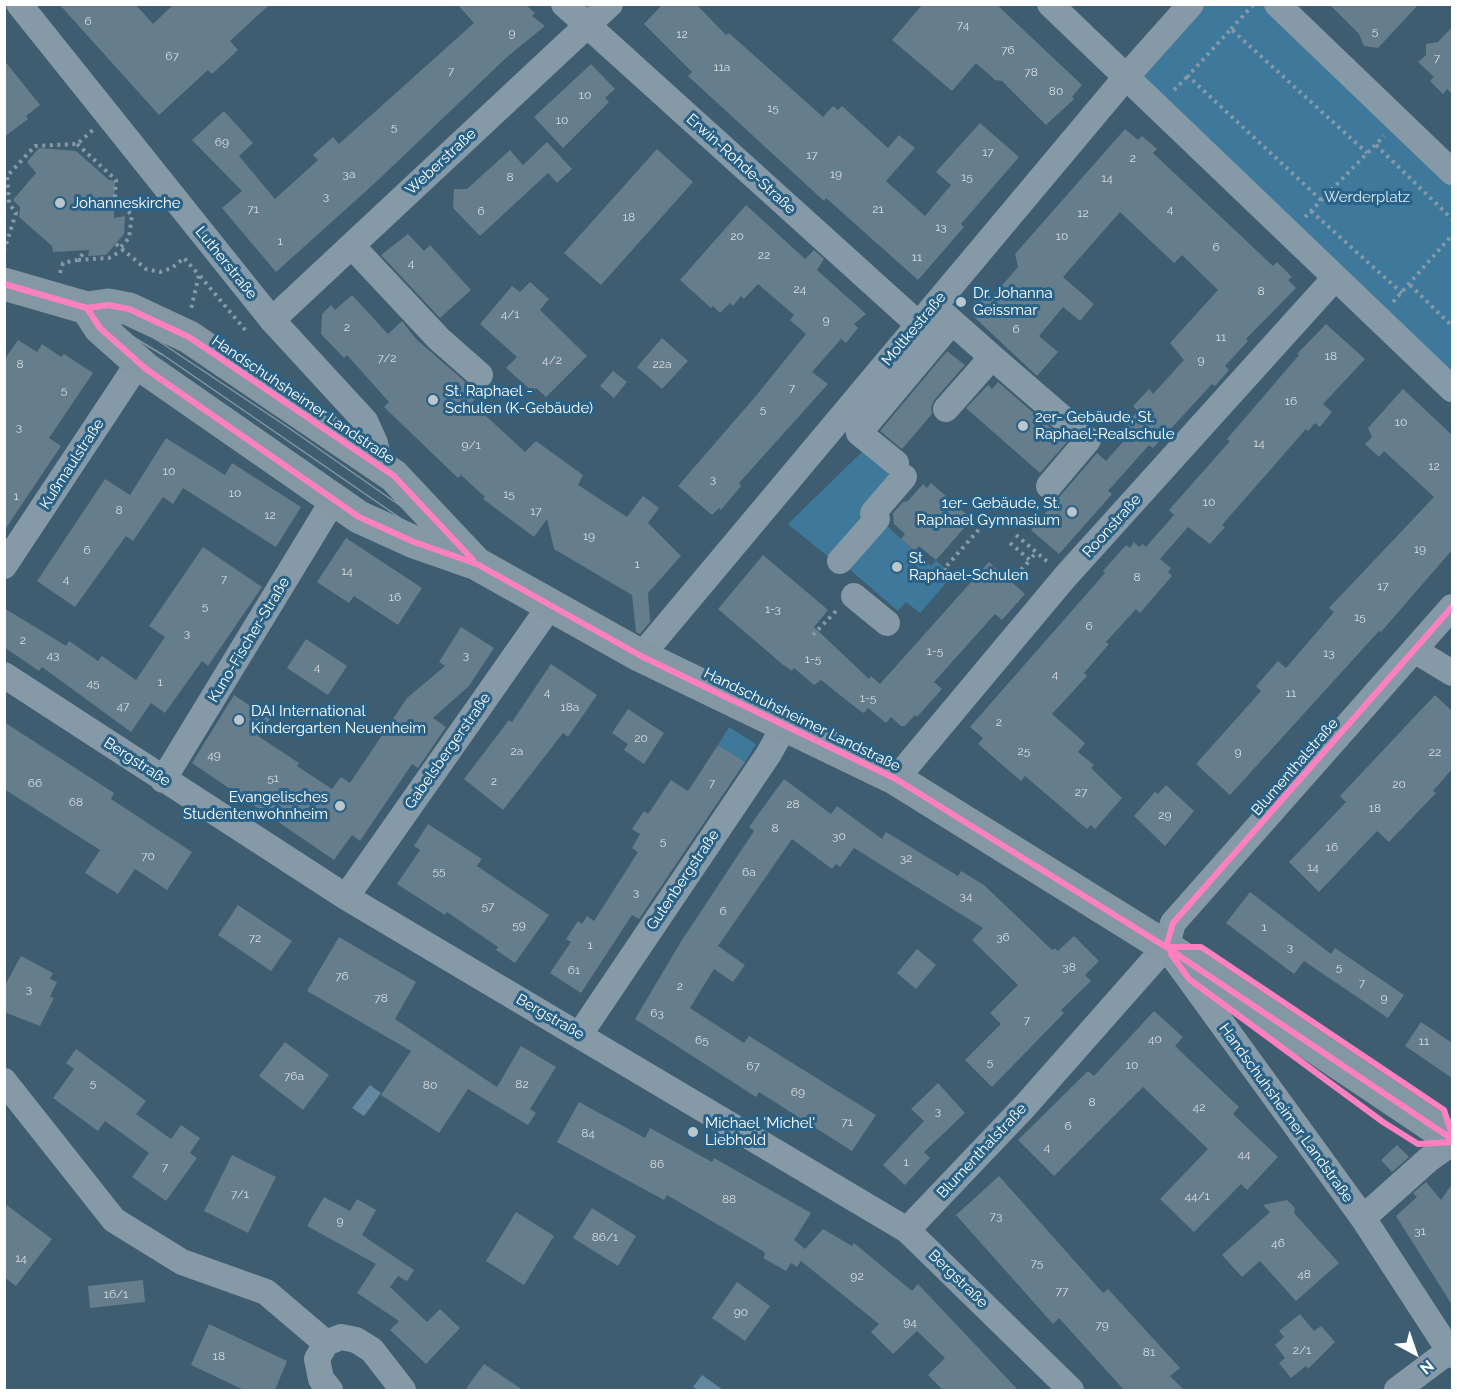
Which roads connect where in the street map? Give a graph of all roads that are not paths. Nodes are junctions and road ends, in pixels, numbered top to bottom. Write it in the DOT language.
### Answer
graph roads {
  1 [pos="9,4"];
  2 [pos="19,4"];
  3 [pos="564,4"];
  4 [pos="610,4"];
  5 [pos="1050,4"];
  6 [pos="1191,4"];
  7 [pos="1277,4"];
  8 [pos="4,8"];
  9 [pos="587,25"];
  10 [pos="1126,77"];
  11 [pos="1452,172"];
  12 [pos="351,246"];
  13 [pos="1335,278"];
  14 [pos="4,284"];
  15 [pos="87,308"];
  16 [pos="934,317"];
  17 [pos="272,320"];
  18 [pos="992,357"];
  19 [pos="136,361"];
  20 [pos="480,375"];
  21 [pos="1452,389"];
  22 [pos="946,410"];
  23 [pos="380,467"];
  24 [pos="1049,486"];
  25 [pos="334,499"];
  26 [pos="840,561"];
  27 [pos="477,564"];
  28 [pos="4,566"];
  29 [pos="849,599"];
  30 [pos="550,606"];
  31 [pos="1452,607"];
  32 [pos="887,623"];
  33 [pos="1414,650"];
  34 [pos="641,656"];
  35 [pos="1452,673"];
  36 [pos="4,675"];
  37 [pos="785,724"];
  38 [pos="896,779"];
  39 [pos="163,780"];
  40 [pos="346,897"];
  41 [pos="1166,947"];
  42 [pos="580,1034"];
  43 [pos="4,1081"];
  44 [pos="1452,1141"];
  45 [pos="1363,1218"];
  46 [pos="907,1230"];
  47 [pos="326,1343"];
  48 [pos="1451,1353"];
  49 [pos="330,1390"];
  50 [pos="404,1390"];
  51 [pos="1071,1390"];
  52 [pos="1397,1390"];
  1 -- 8 [label="street"];
  2 -- 17 [label="street, Lutherstraße"];
  3 -- 9 [label="street, Erwin-Rohde-Straße"];
  4 -- 9 [label="street, Weberstraße"];
  5 -- 10 [label="street"];
  6 -- 10 [label="street, Moltkestraße"];
  7 -- 11 [label="street"];
  9 -- 12 [label="street, Weberstraße"];
  9 -- 16 [label="street, Erwin-Rohde-Straße"];
  10 -- 13 [label="street"];
  10 -- 16 [label="street, Moltkestraße"];
  12 -- 17 [label="street, Weberstraße"];
  12 -- 20 [label="street"];
  13 -- 21 [label="street"];
  13 -- 38 [label="street, Roonstraße"];
  14 -- 15 [label="main road, Handschuhsheimer Landstraße"];
  15 -- 19 [label="main road, Handschuhsheimer Landstraße"];
  15 -- 23 [label="main road, Handschuhsheimer Landstraße"];
  16 -- 18 [label="street, Erwin-Rohde-Straße"];
  16 -- 26 [label="street"];
  16 -- 34 [label="street, Moltkestraße"];
  17 -- 23 [label="street, Lutherstraße"];
  18 -- 22 [label="street"];
  18 -- 24 [label="street, Erwin-Rohde-Straße"];
  19 -- 25 [label="main road, Handschuhsheimer Landstraße"];
  19 -- 28 [label="street, Kußmaulstraße"];
  23 -- 27 [label="main road, Handschuhsheimer Landstraße"];
  25 -- 27 [label="main road, Handschuhsheimer Landstraße"];
  25 -- 39 [label="street, Kuno-Fischer-Straße"];
  27 -- 30 [label="main road, Handschuhsheimer Landstraße"];
  29 -- 32 [label="street"];
  30 -- 34 [label="main road, Handschuhsheimer Landstraße"];
  30 -- 40 [label="street, Gabelsbergerstraße"];
  31 -- 33 [label="street, Blumenthalstraße"];
  33 -- 35 [label="street"];
  33 -- 41 [label="street, Blumenthalstraße"];
  34 -- 37 [label="main road, Handschuhsheimer Landstraße"];
  36 -- 39 [label="street, Bergstraße"];
  37 -- 38 [label="main road, Handschuhsheimer Landstraße"];
  37 -- 42 [label="street, Gutenbergstraße"];
  38 -- 41 [label="main road, Handschuhsheimer Landstraße"];
  39 -- 40 [label="street, Bergstraße"];
  40 -- 42 [label="street, Bergstraße"];
  41 -- 44 [label="main road"];
  41 -- 45 [label="street, Handschuhsheimer Landstraße"];
  41 -- 46 [label="street, Blumenthalstraße"];
  42 -- 46 [label="street, Bergstraße"];
  43 -- 47 [label="street"];
  44 -- 45 [label="street, Handschuhsheimer Landstraße"];
  45 -- 48 [label="street, Handschuhsheimer Landstraße"];
  46 -- 51 [label="street, Bergstraße"];
  47 -- 49 [label="street"];
  47 -- 50 [label="street"];
  48 -- 52 [label="street"];
}
